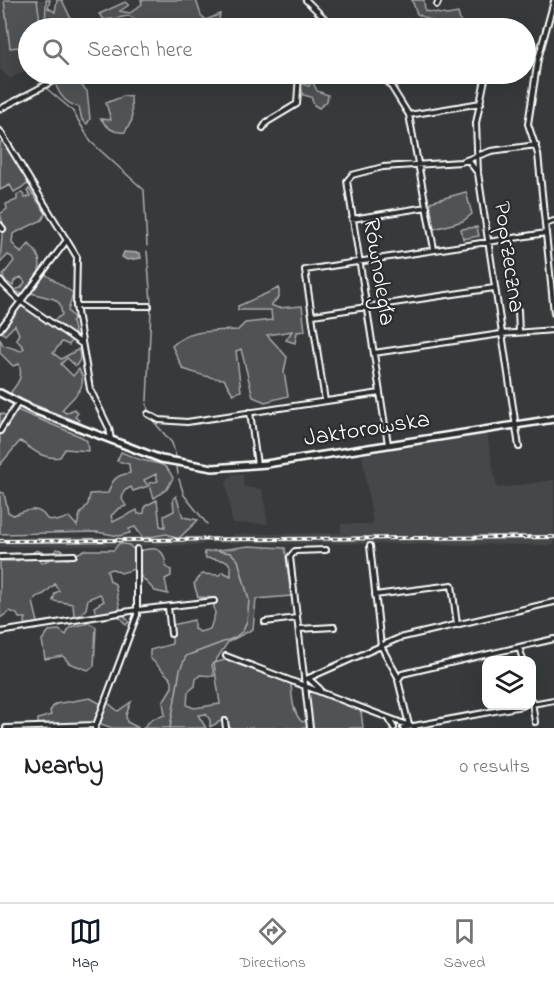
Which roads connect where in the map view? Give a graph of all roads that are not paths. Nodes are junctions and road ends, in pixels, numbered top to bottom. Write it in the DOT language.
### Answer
graph roads {
  1 [pos="306,0"];
  2 [pos="554,1"];
  3 [pos="325,18"];
  4 [pos="536,76"];
  5 [pos="47,84"];
  6 [pos="298,84"];
  7 [pos="390,84"];
  8 [pos="484,84"];
  9 [pos="534,84"];
  10 [pos="481,103"];
  11 [pos="0,109"];
  12 [pos="408,115"];
  13 [pos="263,128"];
  14 [pos="0,131"];
  15 [pos="2,138"];
  16 [pos="536,145"];
  17 [pos="477,158"];
  18 [pos="468,160"];
  19 [pos="420,165"];
  20 [pos="478,173"];
  21 [pos="427,207"];
  22 [pos="352,219"];
  23 [pos="554,220"];
  24 [pos="545,224"];
  25 [pos="546,233"];
  26 [pos="67,240"];
  27 [pos="487,241"];
  28 [pos="434,249"];
  29 [pos="358,262"];
  30 [pos="0,281"];
  31 [pos="494,288"];
  32 [pos="20,301"];
  33 [pos="76,306"];
  34 [pos="149,306"];
  35 [pos="366,308"];
  36 [pos="518,310"];
  37 [pos="554,313"];
  38 [pos="313,315"];
  39 [pos="0,329"];
  40 [pos="554,330"];
  41 [pos="519,332"];
  42 [pos="501,334"];
  43 [pos="82,344"];
  44 [pos="374,353"];
  45 [pos="0,393"];
  46 [pos="380,393"];
  47 [pos="325,401"];
  48 [pos="18,403"];
  49 [pos="250,412"];
  50 [pos="148,414"];
  51 [pos="554,419"];
  52 [pos="516,425"];
  53 [pos="0,431"];
  54 [pos="111,440"];
  55 [pos="388,444"];
  56 [pos="519,447"];
  57 [pos="257,465"];
  58 [pos="369,546"];
  59 [pos="137,549"];
  60 [pos="326,550"];
  61 [pos="74,555"];
  62 [pos="0,557"];
  63 [pos="375,595"];
  64 [pos="214,601"];
  65 [pos="554,602"];
  66 [pos="168,607"];
  67 [pos="137,610"];
  68 [pos="297,618"];
  69 [pos="265,622"];
  70 [pos="457,625"];
  71 [pos="334,627"];
  72 [pos="299,629"];
  73 [pos="0,632"];
  74 [pos="171,634"];
  75 [pos="554,639"];
  76 [pos="381,646"];
  77 [pos="519,647"];
  78 [pos="226,656"];
  79 [pos="521,656"];
  80 [pos="398,677"];
  81 [pos="306,681"];
  82 [pos="325,693"];
  83 [pos="554,700"];
  84 [pos="536,702"];
  85 [pos="494,710"];
  86 [pos="533,710"];
  87 [pos="389,718"];
  88 [pos="225,721"];
  89 [pos="535,722"];
  90 [pos="409,725"];
  91 [pos="96,726"];
  92 [pos="6,728"];
  93 [pos="226,728"];
  94 [pos="310,728"];
  95 [pos="394,728"];
  96 [pos="403,728"];
  97 [pos="415,728"];
  1 -- 3 [label="street"];
  2 -- 4 [label="street"];
  5 -- 11 [label="street"];
  6 -- 13 [label="street"];
  7 -- 12 [label="street"];
  8 -- 10 [label="street, Poprzeczna"];
  9 -- 16 [label="street"];
  10 -- 12 [label="street"];
  10 -- 17 [label="street, Poprzeczna"];
  12 -- 19 [label="street"];
  14 -- 15 [label="street"];
  15 -- 26 [label="street"];
  16 -- 17 [label="street, Równoległa"];
  16 -- 24 [label="street"];
  17 -- 18 [label="street, Równoległa"];
  17 -- 20 [label="street, Poprzeczna"];
  18 -- 19 [label="street, Równoległa"];
  18 -- 20 [label="street"];
  19 -- 21 [label="street"];
  19 -- 22 [label="street, Równoległa"];
  20 -- 27 [label="street, Poprzeczna"];
  21 -- 22 [label="street"];
  21 -- 28 [label="street"];
  22 -- 29 [label="street, Równoległa"];
  23 -- 24 [label="street"];
  24 -- 25 [label="street"];
  25 -- 27 [label="street"];
  25 -- 37 [label="street"];
  26 -- 32 [label="street"];
  26 -- 33 [label="street"];
  27 -- 28 [label="street"];
  27 -- 31 [label="street, Poprzeczna"];
  28 -- 29 [label="street"];
  29 -- 35 [label="street, Równoległa"];
  29 -- 38 [label="street"];
  30 -- 32 [label="street"];
  31 -- 35 [label="street"];
  31 -- 42 [label="street, Poprzeczna"];
  32 -- 39 [label="street"];
  32 -- 43 [label="street"];
  33 -- 34 [label="street"];
  33 -- 43 [label="street"];
  35 -- 38 [label="street"];
  35 -- 44 [label="street, Równoległa"];
  36 -- 41 [label="street"];
  38 -- 47 [label="street"];
  40 -- 41 [label="street"];
  41 -- 42 [label="street"];
  42 -- 44 [label="street"];
  42 -- 52 [label="street, Poprzeczna"];
  43 -- 54 [label="street"];
  44 -- 46 [label="street, Równoległa"];
  45 -- 48 [label="main road, Jaktorowska"];
  46 -- 47 [label="street"];
  46 -- 55 [label="street, Równoległa"];
  47 -- 49 [label="street"];
  48 -- 53 [label="street"];
  48 -- 54 [label="main road, Jaktorowska"];
  49 -- 50 [label="street"];
  49 -- 57 [label="street"];
  51 -- 52 [label="main road, Jaktorowska"];
  52 -- 55 [label="main road, Jaktorowska"];
  52 -- 56 [label="street, Poprzeczna"];
  54 -- 57 [label="main road, Jaktorowska"];
  55 -- 57 [label="main road, Jaktorowska"];
  58 -- 63 [label="street"];
  59 -- 67 [label="street"];
  60 -- 68 [label="street"];
  61 -- 62 [label="street"];
  63 -- 70 [label="street"];
  63 -- 76 [label="street"];
  64 -- 66 [label="street"];
  65 -- 70 [label="street"];
  66 -- 67 [label="street"];
  66 -- 74 [label="street"];
  67 -- 73 [label="street"];
  67 -- 91 [label="street"];
  68 -- 69 [label="street"];
  68 -- 72 [label="street"];
  70 -- 76 [label="street"];
  71 -- 72 [label="street"];
  72 -- 81 [label="street"];
  75 -- 77 [label="street"];
  76 -- 80 [label="street"];
  76 -- 81 [label="street"];
  77 -- 79 [label="street"];
  77 -- 80 [label="street"];
  78 -- 81 [label="street"];
  80 -- 90 [label="street"];
  81 -- 82 [label="street"];
  81 -- 82 [label="street"];
  81 -- 94 [label="street"];
  82 -- 87 [label="street"];
  83 -- 84 [label="street"];
  85 -- 90 [label="street"];
  86 -- 89 [label="street"];
  87 -- 90 [label="street"];
  87 -- 95 [label="street"];
  88 -- 93 [label="street"];
  90 -- 96 [label="street"];
  90 -- 97 [label="street"];
  91 -- 92 [label="street"];
}
